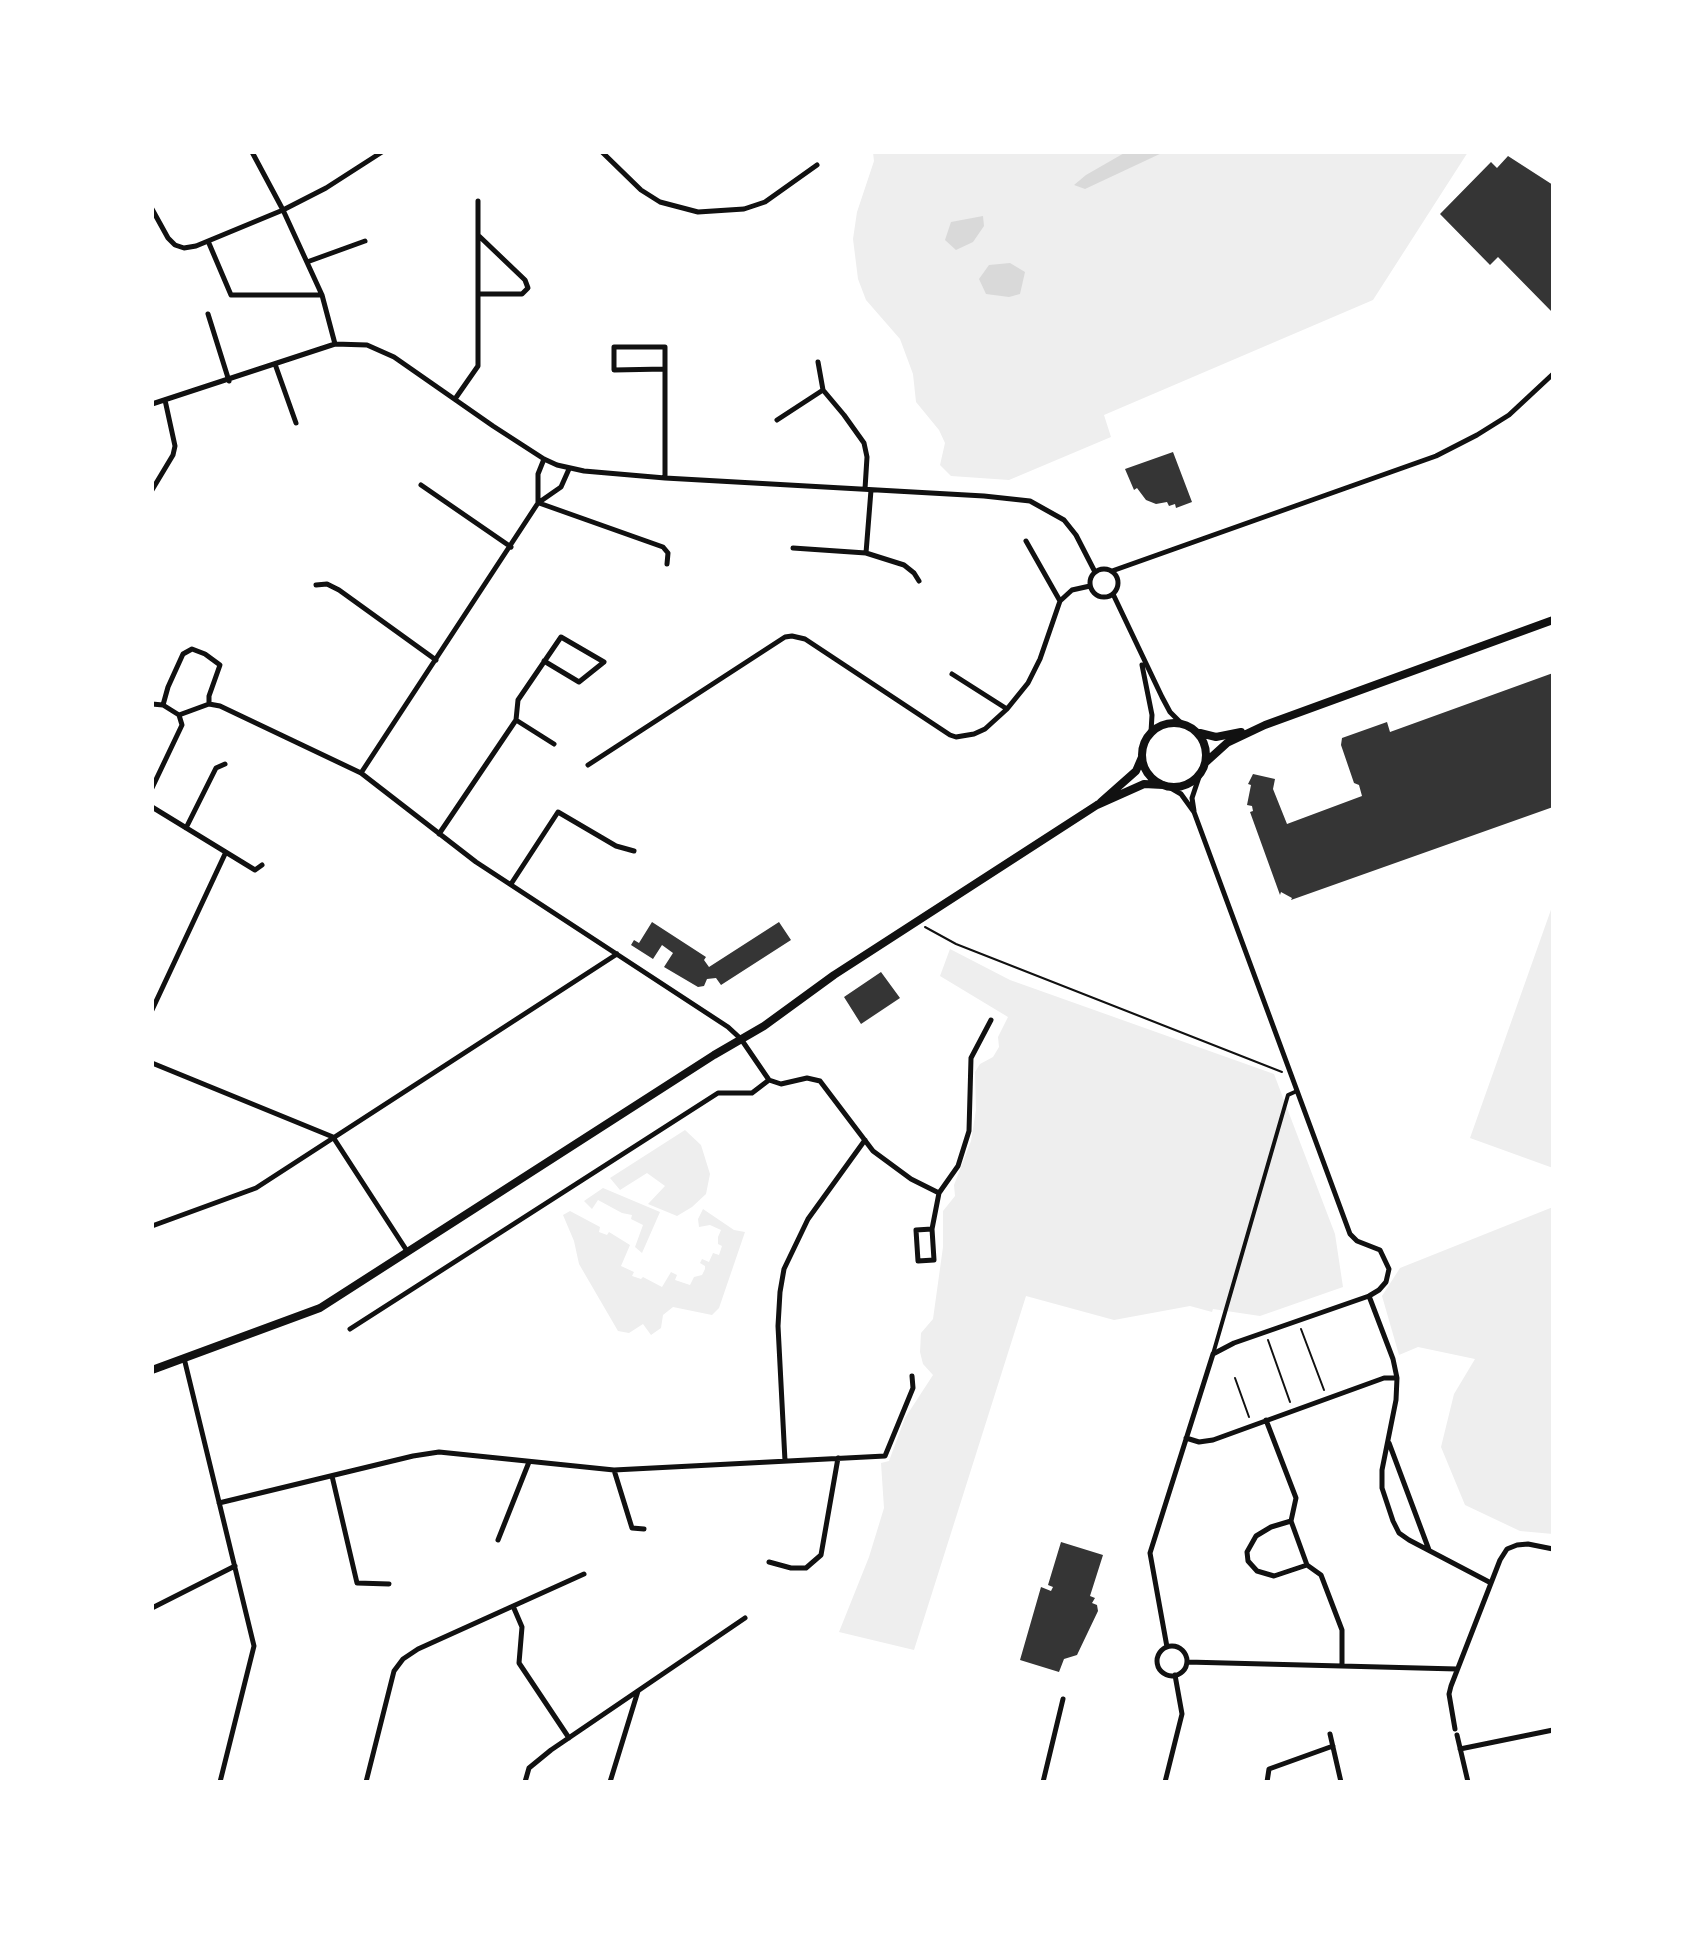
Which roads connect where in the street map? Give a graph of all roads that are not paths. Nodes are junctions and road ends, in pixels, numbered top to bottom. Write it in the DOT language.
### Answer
graph roads {
  1 [pos="252,152"];
  2 [pos="382,152"];
  3 [pos="602,152"];
  4 [pos="817,165"];
  5 [pos="478,201"];
  6 [pos="152,209"];
  7 [pos="283,210"];
  8 [pos="479,236"];
  9 [pos="208,241"];
  10 [pos="365,241"];
  11 [pos="307,262"];
  12 [pos="479,294"];
  13 [pos="322,295"];
  14 [pos="208,314"];
  15 [pos="335,344"];
  16 [pos="818,362"];
  17 [pos="275,364"];
  18 [pos="665,369"];
  19 [pos="1553,374"];
  20 [pos="229,381"];
  21 [pos="823,390"];
  22 [pos="455,399"];
  23 [pos="165,400"];
  24 [pos="152,404"];
  25 [pos="777,420"];
  26 [pos="296,423"];
  27 [pos="544,459"];
  28 [pos="569,469"];
  29 [pos="665,478"];
  30 [pos="421,485"];
  31 [pos="152,490"];
  32 [pos="868,490"];
  33 [pos="538,503"];
  34 [pos="1026,541"];
  35 [pos="511,547"];
  36 [pos="793,548"];
  37 [pos="866,553"];
  38 [pos="667,564"];
  39 [pos="1112,571"];
  40 [pos="1095,572"];
  41 [pos="919,581"];
  42 [pos="316,585"];
  43 [pos="1090,586"];
  44 [pos="1113,594"];
  45 [pos="1060,601"];
  46 [pos="1553,620"];
  47 [pos="1140,656"];
  48 [pos="436,660"];
  49 [pos="544,661"];
  50 [pos="952,674"];
  51 [pos="152,704"];
  52 [pos="209,704"];
  53 [pos="163,705"];
  54 [pos="1007,709"];
  55 [pos="179,715"];
  56 [pos="516,720"];
  57 [pos="1181,723"];
  58 [pos="1265,725"];
  59 [pos="1196,730"];
  60 [pos="1151,732"];
  61 [pos="554,744"];
  62 [pos="1142,757"];
  63 [pos="1206,762"];
  64 [pos="225,764"];
  65 [pos="588,765"];
  66 [pos="361,773"];
  67 [pos="1200,774"];
  68 [pos="1166,786"];
  69 [pos="152,788"];
  70 [pos="1097,805"];
  71 [pos="152,807"];
  72 [pos="1194,812"];
  73 [pos="186,828"];
  74 [pos="439,834"];
  75 [pos="634,851"];
  76 [pos="225,854"];
  77 [pos="262,865"];
  78 [pos="511,884"];
  79 [pos="617,954"];
  80 [pos="152,1010"];
  81 [pos="991,1020"];
  82 [pos="741,1039"];
  83 [pos="152,1063"];
  84 [pos="769,1080"];
  85 [pos="1297,1091"];
  86 [pos="333,1137"];
  87 [pos="865,1140"];
  88 [pos="939,1193"];
  89 [pos="152,1226"];
  90 [pos="932,1229"];
  91 [pos="407,1251"];
  92 [pos="1369,1296"];
  93 [pos="350,1329"];
  94 [pos="1213,1354"];
  95 [pos="184,1358"];
  96 [pos="152,1370"];
  97 [pos="912,1376"];
  98 [pos="1397,1378"];
  99 [pos="1266,1420"];
  100 [pos="1186,1438"];
  101 [pos="1388,1440"];
  102 [pos="838,1458"];
  103 [pos="785,1461"];
  104 [pos="529,1462"];
  105 [pos="614,1470"];
  106 [pos="332,1476"];
  107 [pos="219,1503"];
  108 [pos="1291,1521"];
  109 [pos="644,1529"];
  110 [pos="498,1540"];
  111 [pos="1553,1549"];
  112 [pos="1430,1551"];
  113 [pos="769,1562"];
  114 [pos="1307,1565"];
  115 [pos="235,1566"];
  116 [pos="584,1574"];
  117 [pos="1491,1583"];
  118 [pos="389,1584"];
  119 [pos="513,1606"];
  120 [pos="152,1608"];
  121 [pos="745,1618"];
  122 [pos="1167,1647"];
  123 [pos="1187,1662"];
  124 [pos="1342,1665"];
  125 [pos="1457,1669"];
  126 [pos="1175,1675"];
  127 [pos="638,1691"];
  128 [pos="1063,1699"];
  129 [pos="1553,1730"];
  130 [pos="1330,1734"];
  131 [pos="569,1738"];
  132 [pos="1333,1746"];
  133 [pos="1460,1749"];
  134 [pos="220,1782"];
  135 [pos="366,1782"];
  136 [pos="525,1782"];
  137 [pos="610,1782"];
  138 [pos="1043,1782"];
  139 [pos="1165,1782"];
  140 [pos="1267,1782"];
  141 [pos="1341,1782"];
  142 [pos="1468,1782"];
  1 -- 7 [label="street"];
  2 -- 7 [label="street"];
  3 -- 4 [label="street"];
  5 -- 8 [label="street"];
  6 -- 9 [label="street"];
  7 -- 9 [label="street"];
  7 -- 11 [label="street"];
  8 -- 12 [label="street"];
  8 -- 12 [label="street"];
  9 -- 13 [label="street"];
  10 -- 11 [label="street"];
  11 -- 13 [label="street"];
  12 -- 22 [label="street"];
  13 -- 15 [label="street"];
  14 -- 20 [label="street"];
  15 -- 17 [label="street"];
  15 -- 22 [label="street"];
  16 -- 21 [label="street"];
  17 -- 20 [label="street"];
  17 -- 26 [label="street"];
  18 -- 18 [label="street"];
  18 -- 29 [label="street"];
  19 -- 39 [label="street"];
  20 -- 23 [label="street"];
  21 -- 25 [label="street"];
  21 -- 32 [label="street"];
  22 -- 27 [label="street"];
  23 -- 24 [label="street"];
  23 -- 31 [label="street"];
  27 -- 28 [label="street"];
  27 -- 33 [label="street"];
  28 -- 29 [label="street"];
  28 -- 33 [label="street"];
  29 -- 32 [label="street"];
  30 -- 35 [label="street"];
  32 -- 37 [label="street"];
  32 -- 40 [label="street"];
  33 -- 35 [label="street"];
  33 -- 38 [label="street"];
  34 -- 45 [label="street"];
  35 -- 48 [label="street"];
  36 -- 37 [label="street"];
  37 -- 41 [label="street"];
  39 -- 40 [label="street"];
  39 -- 44 [label="street"];
  40 -- 43 [label="street"];
  42 -- 48 [label="street"];
  43 -- 44 [label="street"];
  43 -- 45 [label="street"];
  44 -- 47 [label="street"];
  45 -- 54 [label="street"];
  46 -- 58 [label="main road"];
  47 -- 57 [label="street"];
  47 -- 60 [label="street"];
  48 -- 66 [label="street"];
  49 -- 49 [label="street"];
  49 -- 56 [label="street"];
  50 -- 54 [label="street"];
  51 -- 53 [label="street"];
  52 -- 53 [label="street"];
  52 -- 55 [label="street"];
  52 -- 66 [label="street"];
  53 -- 55 [label="street"];
  54 -- 65 [label="street"];
  55 -- 69 [label="street"];
  56 -- 61 [label="street"];
  56 -- 74 [label="street"];
  57 -- 59 [label="main road"];
  57 -- 60 [label="main road"];
  58 -- 59 [label="main road"];
  58 -- 63 [label="main road"];
  59 -- 63 [label="main road"];
  60 -- 62 [label="main road"];
  62 -- 68 [label="main road"];
  62 -- 70 [label="main road"];
  63 -- 67 [label="main road"];
  64 -- 73 [label="street"];
  66 -- 74 [label="street"];
  67 -- 68 [label="main road"];
  67 -- 72 [label="street"];
  68 -- 70 [label="main road"];
  68 -- 72 [label="street"];
  70 -- 82 [label="main road"];
  71 -- 73 [label="street"];
  72 -- 85 [label="street"];
  73 -- 76 [label="street"];
  74 -- 78 [label="street"];
  75 -- 78 [label="street"];
  76 -- 77 [label="street"];
  76 -- 80 [label="street"];
  78 -- 79 [label="street"];
  79 -- 82 [label="street"];
  79 -- 86 [label="street"];
  81 -- 88 [label="street"];
  82 -- 84 [label="street"];
  82 -- 91 [label="main road"];
  83 -- 86 [label="street"];
  84 -- 87 [label="street"];
  84 -- 93 [label="street"];
  85 -- 92 [label="street"];
  85 -- 94 [label="street"];
  86 -- 89 [label="street"];
  86 -- 91 [label="street"];
  87 -- 88 [label="street"];
  87 -- 103 [label="street"];
  88 -- 90 [label="street"];
  90 -- 90 [label="street"];
  91 -- 95 [label="main road"];
  92 -- 94 [label="street"];
  92 -- 98 [label="street"];
  94 -- 100 [label="street"];
  95 -- 96 [label="main road"];
  95 -- 107 [label="street"];
  97 -- 102 [label="street"];
  98 -- 99 [label="street"];
  98 -- 101 [label="street"];
  99 -- 100 [label="street"];
  99 -- 108 [label="street"];
  100 -- 122 [label="street"];
  101 -- 112 [label="street"];
  101 -- 112 [label="street"];
  102 -- 103 [label="street"];
  102 -- 113 [label="street"];
  103 -- 105 [label="street"];
  104 -- 105 [label="street"];
  104 -- 106 [label="street"];
  104 -- 110 [label="street"];
  105 -- 109 [label="street"];
  106 -- 107 [label="street"];
  106 -- 118 [label="street"];
  107 -- 115 [label="street"];
  108 -- 114 [label="street"];
  108 -- 114 [label="street"];
  111 -- 117 [label="street"];
  112 -- 117 [label="street"];
  114 -- 124 [label="street"];
  115 -- 120 [label="street"];
  115 -- 134 [label="street"];
  116 -- 119 [label="street"];
  117 -- 125 [label="street"];
  119 -- 131 [label="street"];
  119 -- 135 [label="street"];
  121 -- 127 [label="street"];
  122 -- 123 [label="street"];
  122 -- 126 [label="street"];
  123 -- 124 [label="street"];
  123 -- 126 [label="street"];
  124 -- 125 [label="street"];
  125 -- 133 [label="street"];
  126 -- 139 [label="street"];
  127 -- 131 [label="street"];
  127 -- 137 [label="street"];
  128 -- 138 [label="street"];
  129 -- 133 [label="street"];
  130 -- 132 [label="street"];
  131 -- 136 [label="street"];
  132 -- 140 [label="street"];
  132 -- 141 [label="street"];
  133 -- 142 [label="street"];
}
